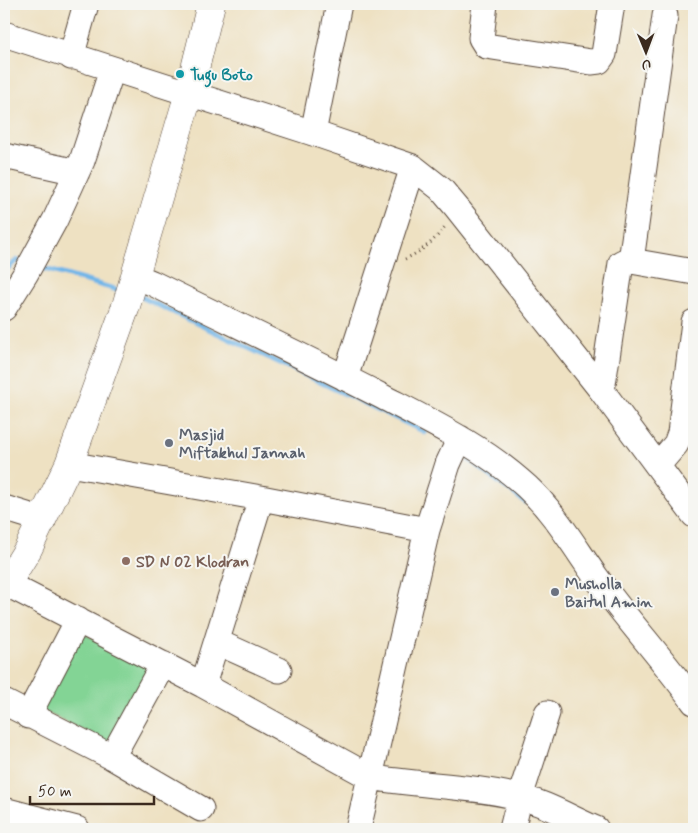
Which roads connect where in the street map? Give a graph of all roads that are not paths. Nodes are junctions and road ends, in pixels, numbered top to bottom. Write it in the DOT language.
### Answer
graph roads {
  1 [pos="86,4"];
  2 [pos="211,4"];
  3 [pos="339,4"];
  4 [pos="485,4"];
  5 [pos="612,4"];
  6 [pos="665,16"];
  7 [pos="4,34"];
  8 [pos="71,57"];
  9 [pos="112,70"];
  10 [pos="198,96"];
  11 [pos="313,133"];
  12 [pos="4,156"];
  13 [pos="413,167"];
  14 [pos="77,172"];
  15 [pos="632,252"];
  16 [pos="694,272"];
  17 [pos="138,285"];
  18 [pos="4,308"];
  19 [pos="694,322"];
  20 [pos="345,378"];
  21 [pos="602,391"];
  22 [pos="455,449"];
  23 [pos="69,464"];
  24 [pos="658,465"];
  25 [pos="260,498"];
  26 [pos="4,508"];
  27 [pos="694,515"];
  28 [pos="43,520"];
  29 [pos="427,530"];
  30 [pos="6,586"];
  31 [pos="78,620"];
  32 [pos="217,642"];
  33 [pos="163,664"];
  34 [pos="280,670"];
  35 [pos="204,685"];
  36 [pos="4,702"];
  37 [pos="694,702"];
  38 [pos="547,713"];
  39 [pos="28,716"];
  40 [pos="112,757"];
  41 [pos="370,777"];
  42 [pos="520,797"];
  43 [pos="201,809"];
  44 [pos="4,810"];
  45 [pos="77,829"];
  46 [pos="358,829"];
  47 [pos="512,829"];
  48 [pos="596,829"];
  1 -- 8 [label="street"];
  2 -- 10 [label="main road"];
  3 -- 11 [label="street"];
  4 -- 5 [label="street"];
  6 -- 15 [label="street"];
  7 -- 8 [label="street"];
  8 -- 9 [label="street"];
  9 -- 10 [label="street"];
  9 -- 14 [label="street"];
  10 -- 11 [label="street"];
  10 -- 17 [label="main road"];
  11 -- 13 [label="street"];
  12 -- 14 [label="street"];
  13 -- 20 [label="street"];
  13 -- 21 [label="street"];
  14 -- 18 [label="street"];
  15 -- 16 [label="street"];
  15 -- 21 [label="street"];
  17 -- 20 [label="street"];
  17 -- 23 [label="main road"];
  19 -- 24 [label="street"];
  20 -- 22 [label="street"];
  21 -- 24 [label="street"];
  22 -- 29 [label="street"];
  22 -- 37 [label="street"];
  23 -- 25 [label="street"];
  23 -- 28 [label="main road"];
  24 -- 27 [label="street"];
  25 -- 29 [label="street"];
  25 -- 32 [label="street"];
  26 -- 28 [label="street"];
  28 -- 30 [label="main road"];
  29 -- 41 [label="street"];
  30 -- 31 [label="street"];
  31 -- 33 [label="street"];
  31 -- 39 [label="street"];
  32 -- 34 [label="street"];
  32 -- 35 [label="street"];
  33 -- 35 [label="street"];
  33 -- 40 [label="street"];
  35 -- 41 [label="street"];
  36 -- 39 [label="street"];
  38 -- 42 [label="street"];
  39 -- 40 [label="street"];
  40 -- 43 [label="street"];
  41 -- 42 [label="street"];
  41 -- 46 [label="street"];
  42 -- 47 [label="street"];
  42 -- 48 [label="street"];
  44 -- 45 [label="street"];
}
